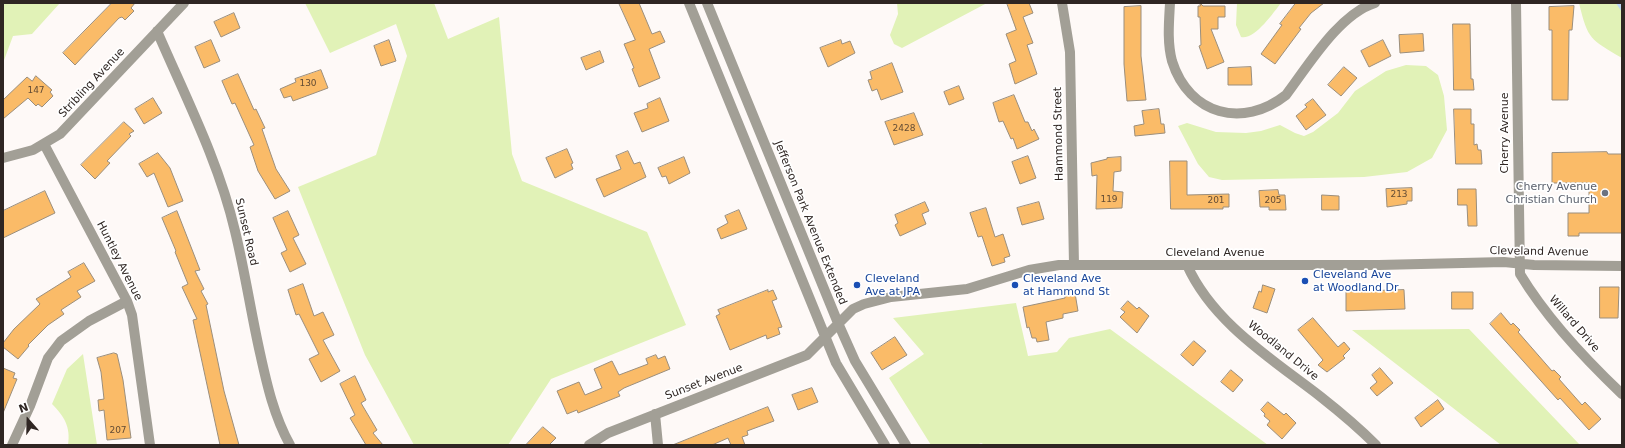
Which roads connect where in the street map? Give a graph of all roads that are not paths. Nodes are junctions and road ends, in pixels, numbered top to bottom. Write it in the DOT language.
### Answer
graph roads {
  1 [pos="184,3"];
  2 [pos="689,3"];
  3 [pos="707,3"];
  4 [pos="1062,3"];
  5 [pos="1170,3"];
  6 [pos="1375,3"];
  7 [pos="1516,3"];
  8 [pos="157,31"];
  9 [pos="44,144"];
  10 [pos="3,158"];
  11 [pos="1519,264"];
  12 [pos="1074,265"];
  13 [pos="1187,265"];
  14 [pos="1622,266"];
  15 [pos="127,301"];
  16 [pos="838,323"];
  17 [pos="825,338"];
  18 [pos="1622,394"];
  19 [pos="655,414"];
  20 [pos="12,445"];
  21 [pos="150,445"];
  22 [pos="290,445"];
  23 [pos="589,445"];
  24 [pos="658,445"];
  25 [pos="885,445"];
  26 [pos="906,445"];
  27 [pos="1376,445"];
  1 -- 8 [label="street, Stribling Avenue"];
  2 -- 17 [label="street"];
  3 -- 16 [label="street, Jefferson Park Avenue Extended"];
  4 -- 12 [label="street, Hammond Street"];
  5 -- 6 [label="street"];
  7 -- 11 [label="street, Cherry Avenue"];
  8 -- 9 [label="street, Stribling Avenue"];
  8 -- 22 [label="street, Sunset Road"];
  9 -- 10 [label="street, Stribling Avenue"];
  9 -- 15 [label="street, Huntley Avenue"];
  11 -- 13 [label="street, Cleveland Avenue"];
  11 -- 14 [label="street, Cleveland Avenue"];
  11 -- 18 [label="street, Willard Drive"];
  12 -- 13 [label="street, Cleveland Avenue"];
  12 -- 16 [label="street, Cleveland Avenue"];
  13 -- 27 [label="street, Woodland Drive"];
  15 -- 20 [label="street"];
  15 -- 21 [label="street, Huntley Avenue"];
  16 -- 17 [label="street, Cleveland Avenue"];
  16 -- 26 [label="street, Jefferson Park Avenue Extended"];
  17 -- 19 [label="street, Sunset Avenue"];
  17 -- 25 [label="street"];
  19 -- 23 [label="street, Sunset Avenue"];
  19 -- 24 [label="street"];
}
